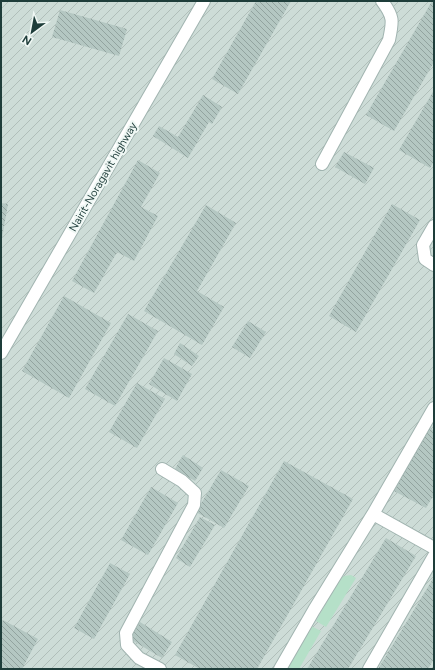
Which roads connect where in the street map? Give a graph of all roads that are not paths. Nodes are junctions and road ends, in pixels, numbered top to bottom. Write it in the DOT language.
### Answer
graph roads {
  1 [pos="204,1"];
  2 [pos="382,1"];
  3 [pos="322,164"];
  4 [pos="434,226"];
  5 [pos="434,265"];
  6 [pos="1,353"];
  7 [pos="434,408"];
  8 [pos="162,469"];
  9 [pos="374,514"];
  10 [pos="434,548"];
  11 [pos="434,556"];
  12 [pos="160,669"];
  13 [pos="280,669"];
  14 [pos="369,669"];
  1 -- 6 [label="street, Nairit-Noragavit highway"];
  2 -- 3 [label="street"];
  4 -- 5 [label="street"];
  7 -- 9 [label="street"];
  8 -- 12 [label="street"];
  9 -- 10 [label="street"];
  9 -- 13 [label="street"];
  11 -- 14 [label="street"];
}
